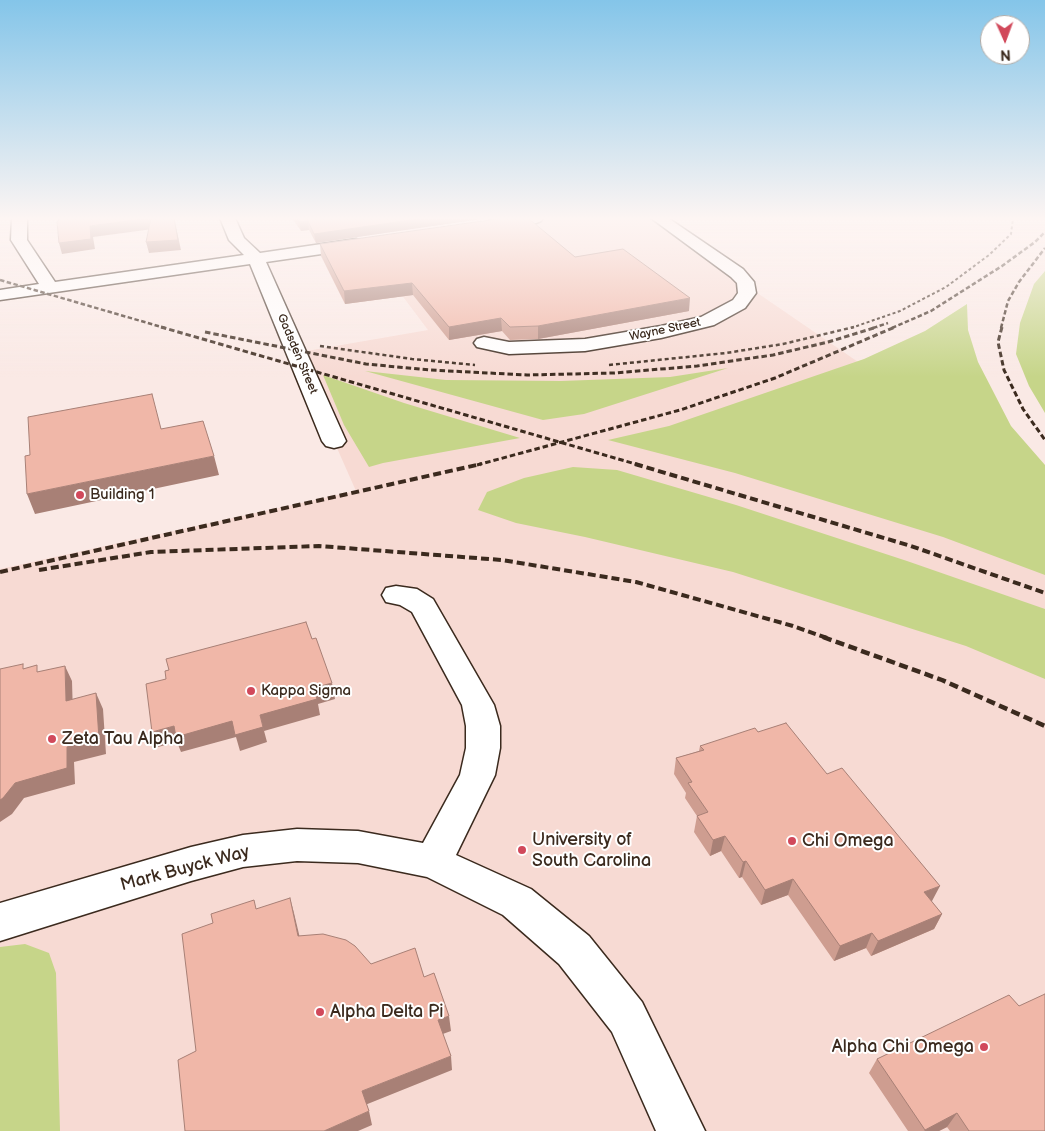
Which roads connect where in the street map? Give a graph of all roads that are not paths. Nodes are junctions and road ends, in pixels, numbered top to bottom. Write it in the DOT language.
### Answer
graph roads {
  1 [pos="39,271"];
  2 [pos="168,271"];
  3 [pos="261,271"];
  4 [pos="733,271"];
  5 [pos="50,288"];
  6 [pos="0,295"];
  7 [pos="484,343"];
  8 [pos="334,441"];
  9 [pos="396,595"];
  10 [pos="433,862"];
  11 [pos="0,922"];
  12 [pos="681,1131"];
  1 -- 5 [label="street"];
  2 -- 5 [label="street"];
  3 -- 8 [label="street, Gadsden Street"];
  4 -- 7 [label="street, Wayne Street"];
  5 -- 6 [label="street"];
  9 -- 10 [label="street"];
  10 -- 11 [label="street, Mark Buyck Way"];
  10 -- 12 [label="street"];
}
